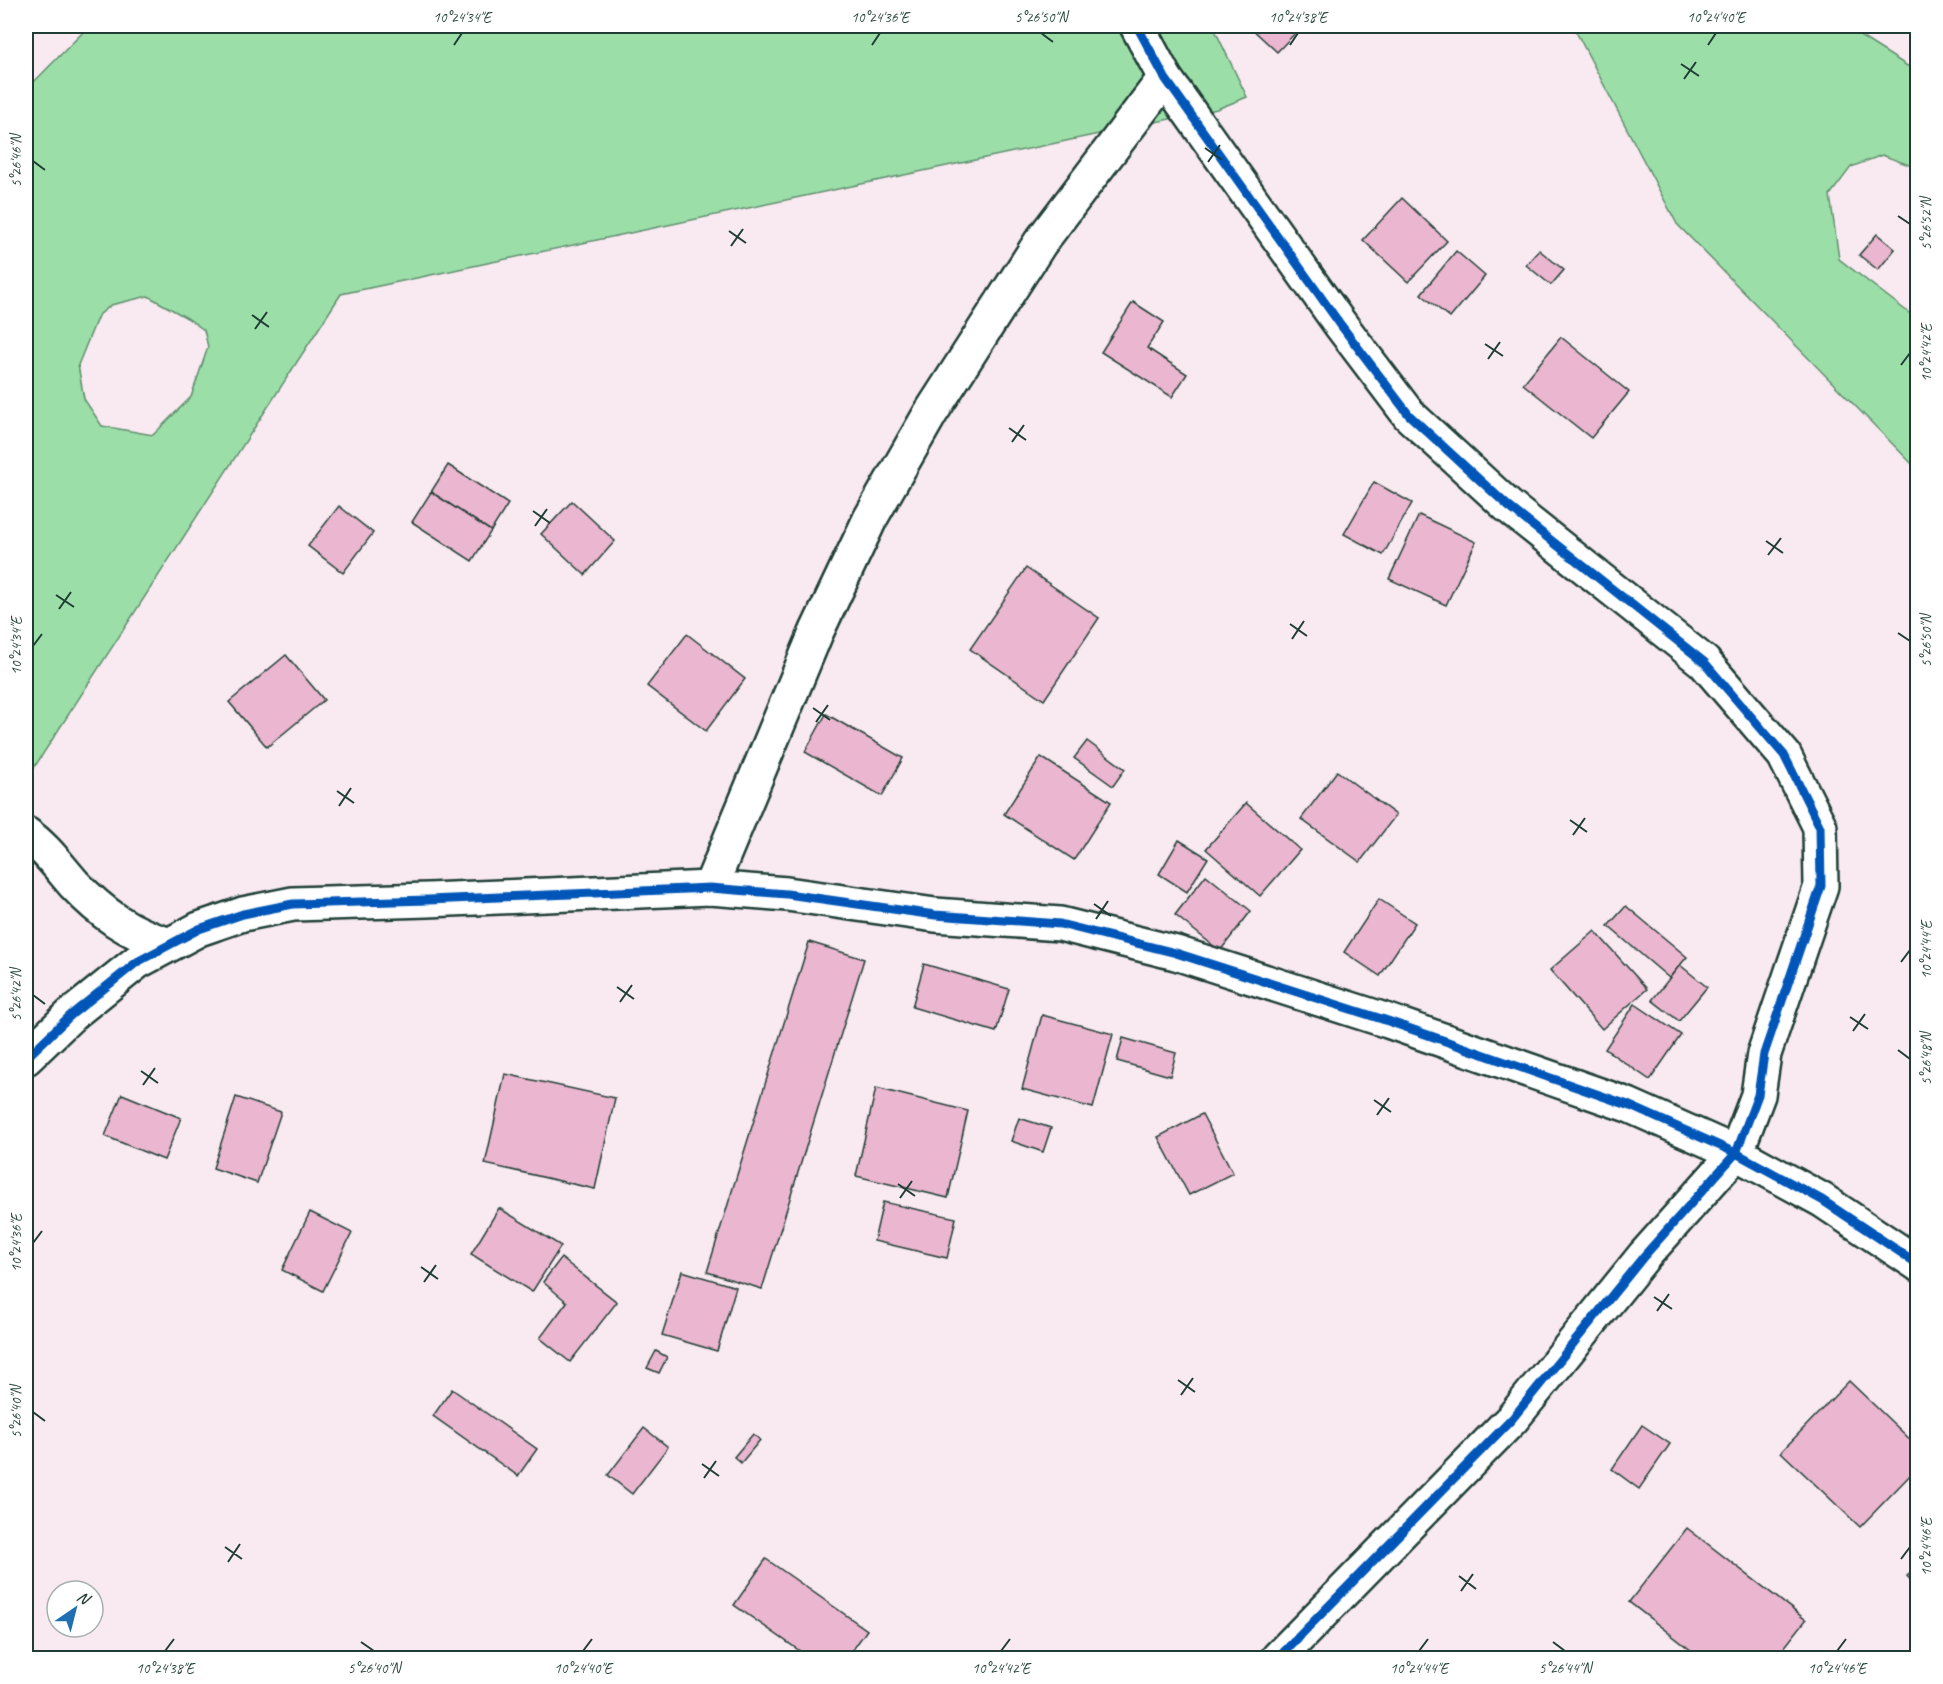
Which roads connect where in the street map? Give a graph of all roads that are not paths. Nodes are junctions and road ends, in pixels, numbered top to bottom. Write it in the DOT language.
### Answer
graph roads {
  1 [pos="1137,26"];
  2 [pos="1165,78"];
  3 [pos="26,834"];
  4 [pos="711,888"];
  5 [pos="167,944"];
  6 [pos="26,1058"];
  7 [pos="1736,1153"];
  8 [pos="1917,1264"];
  9 [pos="1278,1659"];
  1 -- 2 [label="street"];
  2 -- 4 [label="street"];
  2 -- 7 [label="street"];
  3 -- 5 [label="street"];
  4 -- 5 [label="street"];
  4 -- 7 [label="street"];
  5 -- 6 [label="street"];
  7 -- 8 [label="street"];
  7 -- 9 [label="street"];
}
